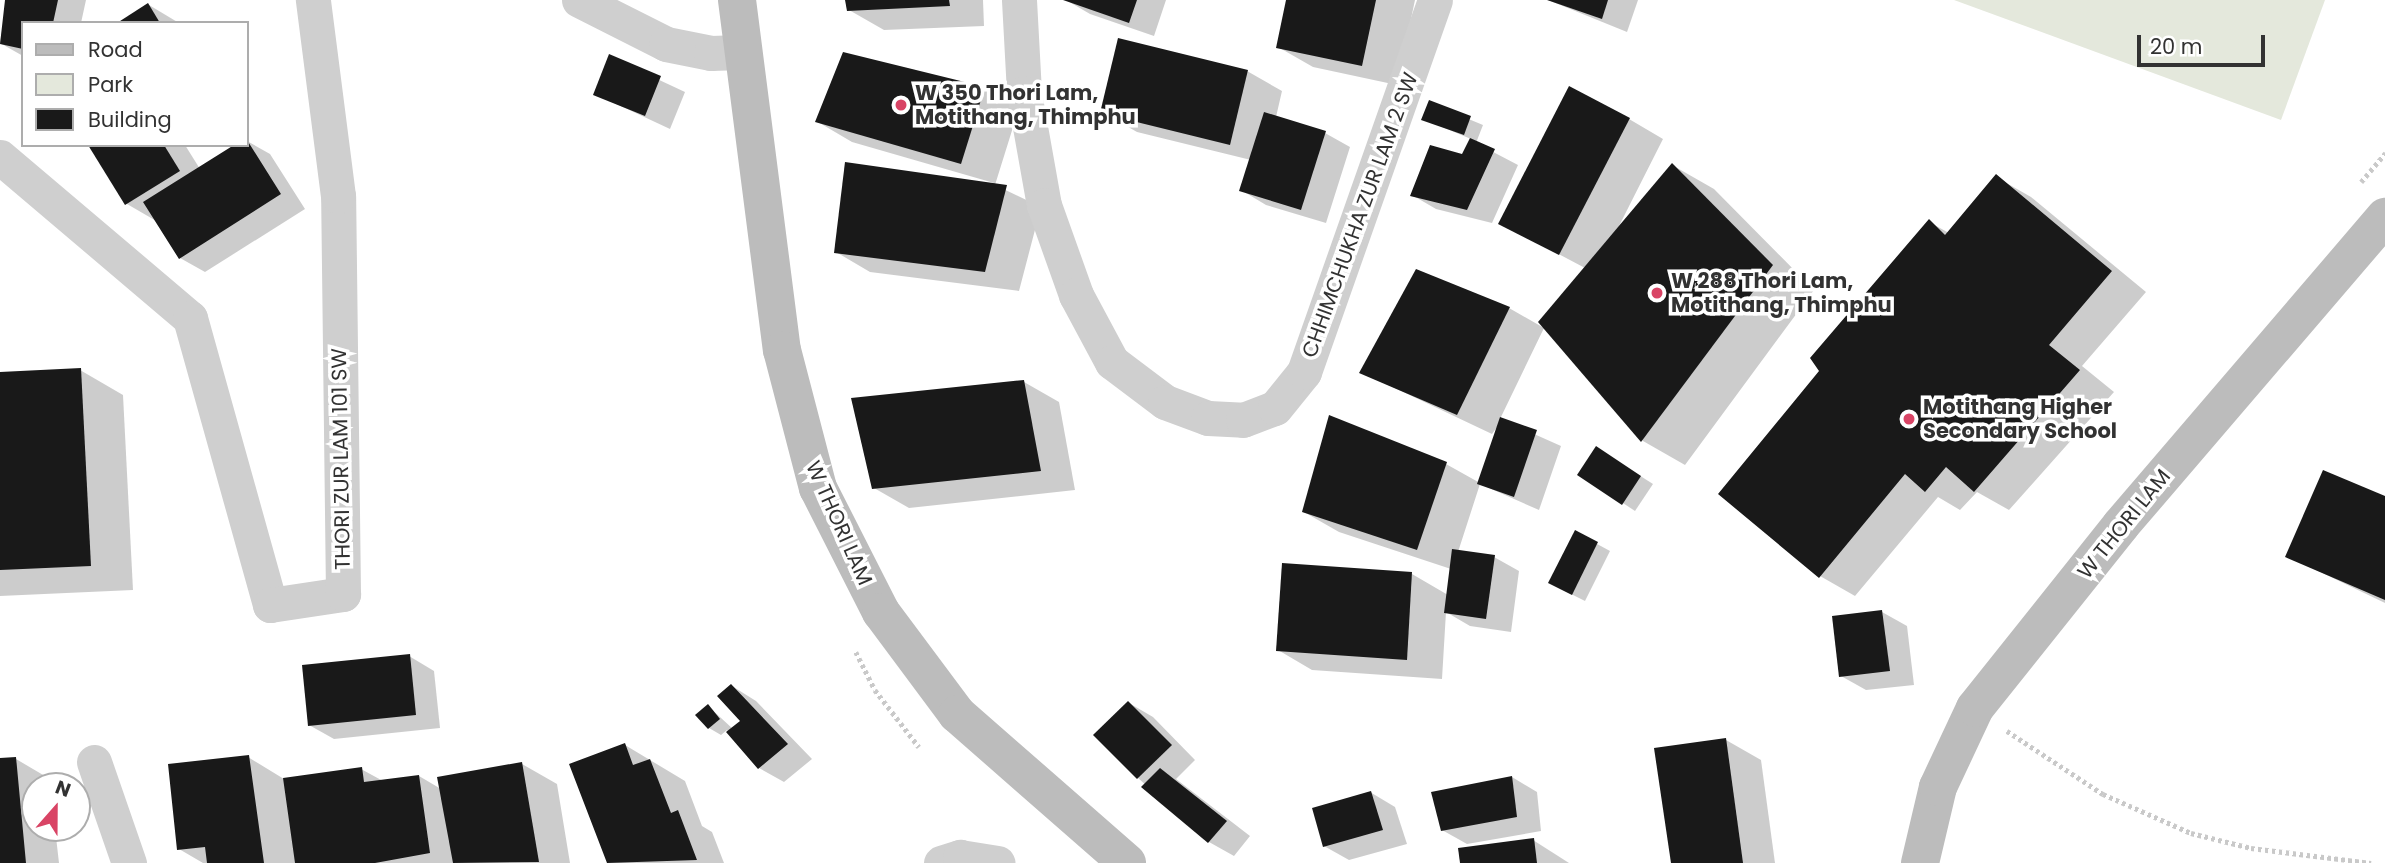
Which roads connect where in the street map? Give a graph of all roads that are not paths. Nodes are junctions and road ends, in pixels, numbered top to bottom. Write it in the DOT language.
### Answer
graph roads {
  1 [pos="313,0"];
  2 [pos="579,0"];
  3 [pos="737,0"];
  4 [pos="1019,0"];
  5 [pos="1435,0"];
  6 [pos="741,52"];
  7 [pos="0,157"];
  8 [pos="2385,217"];
  9 [pos="94,762"];
  10 [pos="129,863"];
  11 [pos="941,863"];
  12 [pos="998,863"];
  13 [pos="1128,863"];
  14 [pos="1920,863"];
  1 -- 7 [label="street, THORI ZUR LAM 101 SW"];
  2 -- 6 [label="street"];
  3 -- 6 [label="main road, W THORI LAM"];
  4 -- 5 [label="street, CHHIMCHUKHA ZUR LAM 2 SW"];
  6 -- 13 [label="main road, W THORI LAM"];
  8 -- 14 [label="main road, W THORI LAM"];
  9 -- 10 [label="street"];
  11 -- 12 [label="street"];
}
